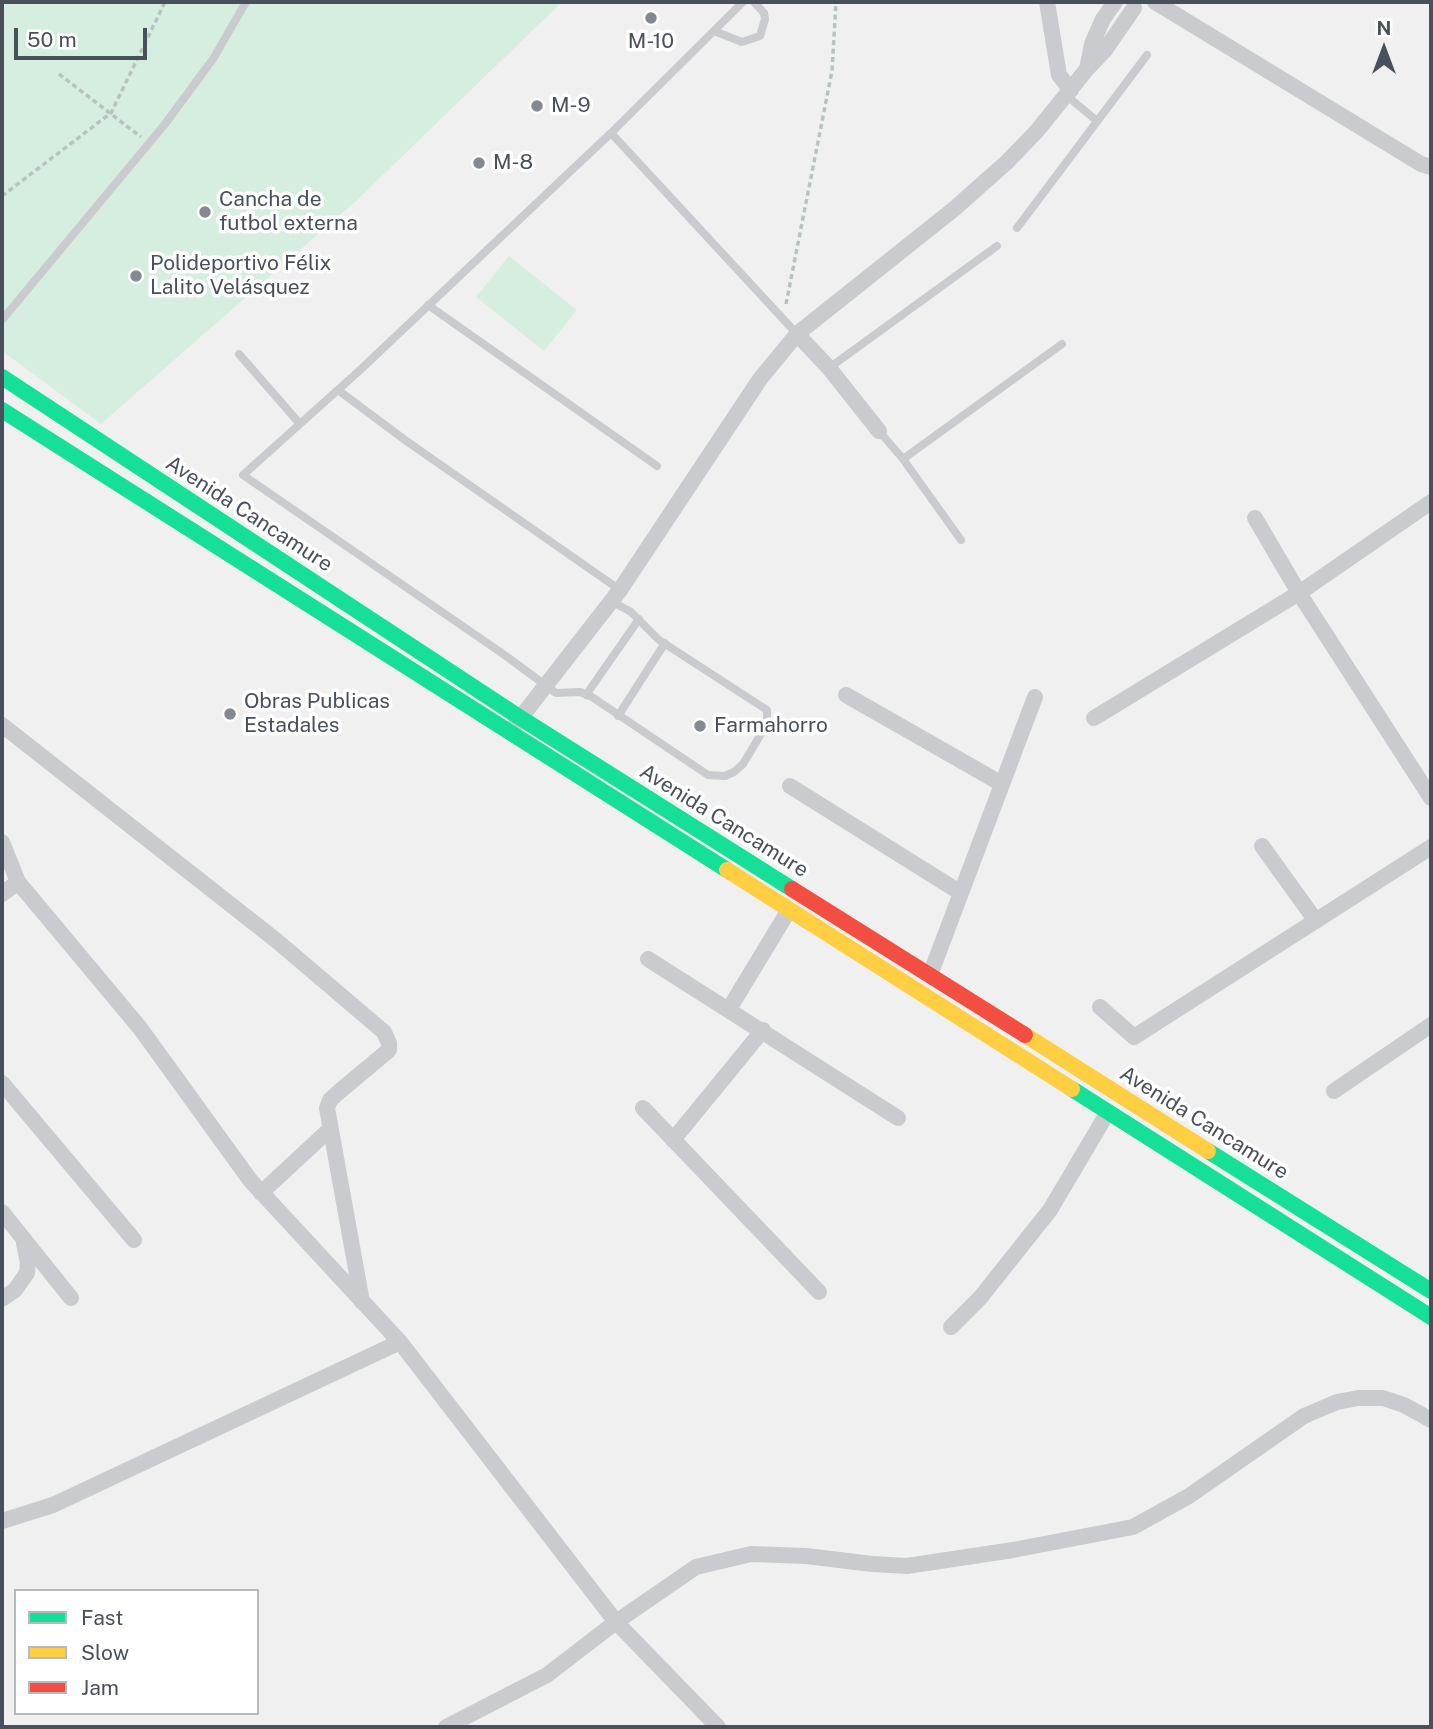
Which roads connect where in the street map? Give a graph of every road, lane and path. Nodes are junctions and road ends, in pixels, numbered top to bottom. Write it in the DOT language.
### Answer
graph roads {
  1 [pos="164,2"];
  2 [pos="246,2"];
  3 [pos="743,2"];
  4 [pos="754,2"];
  5 [pos="836,2"];
  6 [pos="1047,2"];
  7 [pos="1116,2"];
  8 [pos="1155,2"];
  9 [pos="1140,5"];
  10 [pos="714,31"];
  11 [pos="1147,55"];
  12 [pos="1087,69"];
  13 [pos="60,75"];
  14 [pos="1068,92"];
  15 [pos="111,113"];
  16 [pos="1097,121"];
  17 [pos="611,133"];
  18 [pos="149,143"];
  19 [pos="1431,167"];
  20 [pos="2,196"];
  21 [pos="1017,228"];
  22 [pos="997,246"];
  23 [pos="428,305"];
  24 [pos="2,320"];
  25 [pos="783,320"];
  26 [pos="797,334"];
  27 [pos="1062,344"];
  28 [pos="239,354"];
  29 [pos="829,368"];
  30 [pos="2,377"];
  31 [pos="338,390"];
  32 [pos="2,410"];
  33 [pos="300,424"];
  34 [pos="879,431"];
  35 [pos="903,459"];
  36 [pos="657,466"];
  37 [pos="1429,509"];
  38 [pos="1255,518"];
  39 [pos="961,540"];
  40 [pos="1299,593"];
  41 [pos="615,595"];
  42 [pos="639,619"];
  43 [pos="665,643"];
  44 [pos="545,684"];
  45 [pos="586,695"];
  46 [pos="846,695"];
  47 [pos="1035,697"];
  48 [pos="618,716"];
  49 [pos="519,717"];
  50 [pos="1094,718"];
  51 [pos="2,725"];
  52 [pos="510,733"];
  53 [pos="1002,784"];
  54 [pos="790,786"];
  55 [pos="1431,798"];
  56 [pos="2,842"];
  57 [pos="1262,846"];
  58 [pos="1431,847"];
  59 [pos="18,882"];
  60 [pos="961,892"];
  61 [pos="2,894"];
  62 [pos="789,910"];
  63 [pos="1315,921"];
  64 [pos="648,959"];
  65 [pos="930,975"];
  66 [pos="1100,1007"];
  67 [pos="729,1009"];
  68 [pos="1431,1026"];
  69 [pos="763,1030"];
  70 [pos="2,1083"];
  71 [pos="1334,1091"];
  72 [pos="643,1108"];
  73 [pos="1108,1112"];
  74 [pos="898,1118"];
  75 [pos="330,1129"];
  76 [pos="673,1140"];
  77 [pos="261,1192"];
  78 [pos="2,1212"];
  79 [pos="18,1231"];
  80 [pos="134,1240"];
  81 [pos="1431,1291"];
  82 [pos="819,1292"];
  83 [pos="71,1298"];
  84 [pos="2,1299"];
  85 [pos="362,1302"];
  86 [pos="1430,1314"];
  87 [pos="951,1328"];
  88 [pos="400,1342"];
  89 [pos="1431,1420"];
  90 [pos="2,1521"];
  91 [pos="616,1622"];
  92 [pos="446,1727"];
  93 [pos="718,1727"];
  1 -- 15 [label="path"];
  2 -- 18 [label="lane"];
  3 -- 10 [label="lane"];
  4 -- 10 [label="lane"];
  5 -- 25 [label="path"];
  6 -- 14 [label="street"];
  7 -- 9 [label="street"];
  7 -- 12 [label="street"];
  8 -- 19 [label="street"];
  9 -- 12 [label="street"];
  10 -- 17 [label="lane"];
  11 -- 16 [label="lane"];
  12 -- 14 [label="street"];
  13 -- 15 [label="path"];
  14 -- 16 [label="lane"];
  14 -- 26 [label="street"];
  15 -- 18 [label="path"];
  15 -- 20 [label="path"];
  16 -- 21 [label="lane"];
  17 -- 23 [label="lane"];
  17 -- 25 [label="lane"];
  18 -- 24 [label="lane"];
  22 -- 29 [label="lane"];
  23 -- 31 [label="lane"];
  23 -- 36 [label="lane"];
  25 -- 26 [label="lane"];
  26 -- 29 [label="street"];
  26 -- 41 [label="street"];
  27 -- 35 [label="lane"];
  28 -- 33 [label="lane"];
  29 -- 34 [label="street"];
  30 -- 49 [label="main road, Avenida Cancamure"];
  31 -- 33 [label="lane"];
  31 -- 41 [label="lane"];
  32 -- 52 [label="main road, Avenida Cancamure"];
  33 -- 44 [label="lane"];
  34 -- 35 [label="lane"];
  35 -- 39 [label="lane"];
  37 -- 40 [label="street"];
  38 -- 40 [label="street"];
  40 -- 50 [label="street"];
  40 -- 55 [label="street"];
  41 -- 42 [label="lane"];
  41 -- 44 [label="street"];
  42 -- 43 [label="lane"];
  42 -- 45 [label="lane"];
  43 -- 48 [label="lane"];
  43 -- 48 [label="lane"];
  44 -- 45 [label="lane"];
  44 -- 49 [label="street"];
  45 -- 48 [label="lane"];
  46 -- 53 [label="street"];
  47 -- 53 [label="street"];
  49 -- 52 [label="street"];
  49 -- 65 [label="main road, Avenida Cancamure"];
  51 -- 75 [label="street"];
  52 -- 62 [label="main road, Avenida Cancamure"];
  53 -- 60 [label="street"];
  54 -- 60 [label="street"];
  56 -- 59 [label="street"];
  57 -- 63 [label="street"];
  58 -- 63 [label="street"];
  59 -- 61 [label="street"];
  59 -- 77 [label="street"];
  60 -- 65 [label="street"];
  62 -- 67 [label="street"];
  62 -- 73 [label="main road, Avenida Cancamure"];
  63 -- 66 [label="street"];
  64 -- 67 [label="street"];
  65 -- 81 [label="main road, Avenida Cancamure"];
  67 -- 69 [label="street"];
  68 -- 71 [label="street"];
  69 -- 74 [label="street"];
  69 -- 76 [label="street"];
  70 -- 80 [label="street"];
  72 -- 76 [label="street"];
  73 -- 86 [label="main road, Avenida Cancamure"];
  73 -- 87 [label="street"];
  75 -- 77 [label="street"];
  75 -- 85 [label="street"];
  76 -- 82 [label="street"];
  77 -- 85 [label="street"];
  78 -- 79 [label="street"];
  79 -- 83 [label="street"];
  79 -- 84 [label="street"];
  85 -- 88 [label="street"];
  88 -- 90 [label="street"];
  88 -- 91 [label="street"];
  89 -- 91 [label="street"];
  91 -- 92 [label="street"];
  91 -- 93 [label="street"];
}
